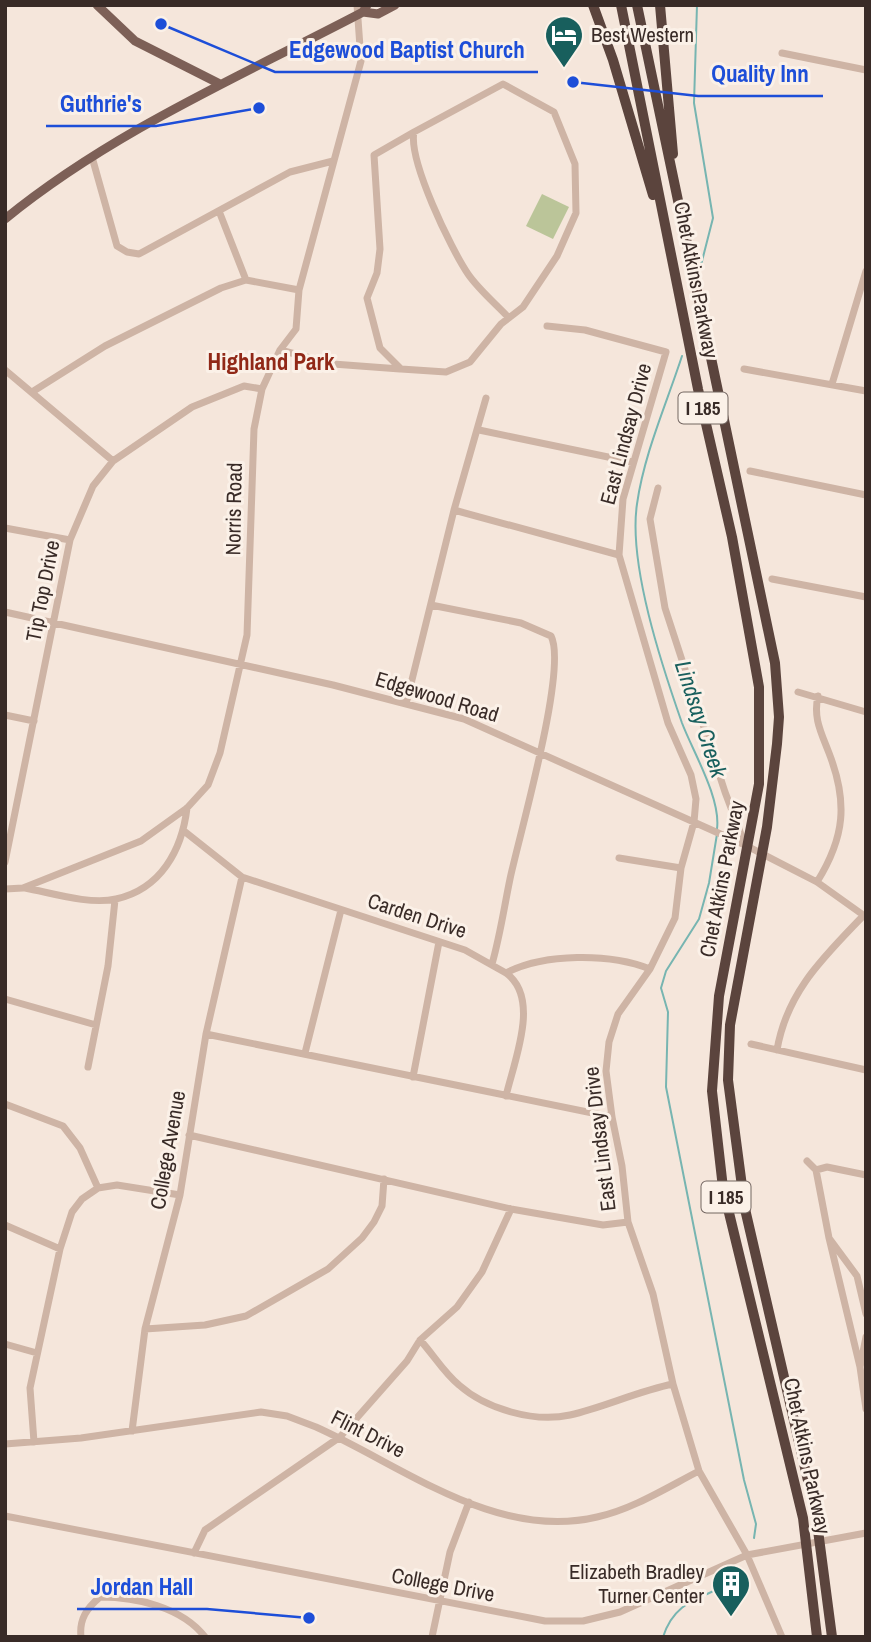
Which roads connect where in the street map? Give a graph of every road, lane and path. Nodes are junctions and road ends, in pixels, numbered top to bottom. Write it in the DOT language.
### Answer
graph roads {
  1 [pos="97,5"];
  2 [pos="395,5"];
  3 [pos="593,5"];
  4 [pos="621,5"];
  5 [pos="637,5"];
  6 [pos="660,5"];
  7 [pos="362,9"];
  8 [pos="782,53"];
  9 [pos="866,70"];
  10 [pos="220,83"];
  11 [pos="414,132"];
  12 [pos="92,157"];
  13 [pos="333,161"];
  14 [pos="219,211"];
  15 [pos="5,219"];
  16 [pos="682,228"];
  17 [pos="671,255"];
  18 [pos="866,271"];
  19 [pos="246,280"];
  20 [pos="299,290"];
  21 [pos="509,318"];
  22 [pos="547,326"];
  23 [pos="380,348"];
  24 [pos="280,350"];
  25 [pos="380,368"];
  26 [pos="401,369"];
  27 [pos="744,369"];
  28 [pos="5,370"];
  29 [pos="832,384"];
  30 [pos="262,389"];
  31 [pos="866,391"];
  32 [pos="32,392"];
  33 [pos="486,398"];
  34 [pos="479,430"];
  35 [pos="113,461"];
  36 [pos="632,462"];
  37 [pos="750,471"];
  38 [pos="658,488"];
  39 [pos="866,495"];
  40 [pos="454,510"];
  41 [pos="5,528"];
  42 [pos="70,540"];
  43 [pos="619,555"];
  44 [pos="772,579"];
  45 [pos="866,597"];
  46 [pos="431,605"];
  47 [pos="5,612"];
  48 [pos="55,623"];
  49 [pos="242,665"];
  50 [pos="798,692"];
  51 [pos="818,696"];
  52 [pos="406,704"];
  53 [pos="866,712"];
  54 [pos="5,715"];
  55 [pos="34,722"];
  56 [pos="539,751"];
  57 [pos="187,808"];
  58 [pos="694,822"];
  59 [pos="184,831"];
  60 [pos="745,845"];
  61 [pos="619,858"];
  62 [pos="5,862"];
  63 [pos="681,868"];
  64 [pos="243,877"];
  65 [pos="817,882"];
  66 [pos="23,888"];
  67 [pos="5,889"];
  68 [pos="115,900"];
  69 [pos="341,910"];
  70 [pos="864,916"];
  71 [pos="439,942"];
  72 [pos="492,964"];
  73 [pos="650,969"];
  74 [pos="506,973"];
  75 [pos="5,999"];
  76 [pos="96,1025"];
  77 [pos="206,1034"];
  78 [pos="751,1044"];
  79 [pos="777,1050"];
  80 [pos="305,1053"];
  81 [pos="88,1067"];
  82 [pos="866,1070"];
  83 [pos="413,1077"];
  84 [pos="506,1096"];
  85 [pos="5,1104"];
  86 [pos="612,1117"];
  87 [pos="189,1135"];
  88 [pos="807,1161"];
  89 [pos="816,1170"];
  90 [pos="866,1174"];
  91 [pos="384,1180"];
  92 [pos="98,1188"];
  93 [pos="180,1195"];
  94 [pos="511,1209"];
  95 [pos="628,1222"];
  96 [pos="5,1225"];
  97 [pos="829,1238"];
  98 [pos="60,1250"];
  99 [pos="866,1314"];
  100 [pos="145,1329"];
  101 [pos="866,1337"];
  102 [pos="421,1340"];
  103 [pos="5,1344"];
  104 [pos="37,1353"];
  105 [pos="860,1367"];
  106 [pos="673,1384"];
  107 [pos="866,1409"];
  108 [pos="132,1430"];
  109 [pos="340,1437"];
  110 [pos="34,1442"];
  111 [pos="5,1444"];
  112 [pos="699,1471"];
  113 [pos="469,1502"];
  114 [pos="5,1516"];
  115 [pos="866,1533"];
  116 [pos="194,1553"];
  117 [pos="747,1555"];
  118 [pos="439,1602"];
  119 [pos="81,1637"];
  120 [pos="205,1637"];
  121 [pos="432,1637"];
  122 [pos="782,1637"];
  123 [pos="817,1637"];
  124 [pos="832,1637"];
  1 -- 10 [label="main road"];
  2 -- 7 [label="main road"];
  3 -- 17 [label="highway"];
  4 -- 17 [label="highway, Chet Atkins Parkway / I 185"];
  5 -- 16 [label="highway, Chet Atkins Parkway / I 185"];
  6 -- 16 [label="highway"];
  7 -- 10 [label="main road"];
  7 -- 13 [label="street, Norris Road"];
  8 -- 9 [label="street"];
  10 -- 12 [label="main road"];
  11 -- 21 [label="street"];
  11 -- 21 [label="street"];
  11 -- 23 [label="street"];
  12 -- 14 [label="street"];
  12 -- 15 [label="main road"];
  13 -- 14 [label="street"];
  13 -- 20 [label="street, Norris Road"];
  14 -- 19 [label="street"];
  16 -- 124 [label="highway, Chet Atkins Parkway / I 185"];
  17 -- 123 [label="highway, Chet Atkins Parkway / I 185"];
  18 -- 29 [label="street"];
  19 -- 20 [label="street"];
  19 -- 32 [label="street"];
  20 -- 24 [label="street, Norris Road"];
  21 -- 26 [label="street"];
  22 -- 36 [label="street, East Lindsay Drive"];
  23 -- 25 [label="street"];
  23 -- 26 [label="street"];
  24 -- 25 [label="street"];
  24 -- 30 [label="street, Norris Road"];
  25 -- 26 [label="street"];
  27 -- 29 [label="street"];
  28 -- 32 [label="street"];
  29 -- 31 [label="street"];
  30 -- 35 [label="street, Tip Top Drive"];
  30 -- 49 [label="street, Norris Road"];
  32 -- 35 [label="street"];
  33 -- 34 [label="street"];
  34 -- 36 [label="street"];
  34 -- 40 [label="street"];
  35 -- 42 [label="street, Tip Top Drive"];
  36 -- 43 [label="street, East Lindsay Drive"];
  37 -- 39 [label="street"];
  38 -- 60 [label="street"];
  40 -- 43 [label="street"];
  40 -- 46 [label="street"];
  41 -- 42 [label="street"];
  42 -- 48 [label="street, Tip Top Drive"];
  43 -- 58 [label="street, East Lindsay Drive"];
  44 -- 45 [label="street"];
  46 -- 52 [label="street"];
  46 -- 56 [label="street"];
  47 -- 48 [label="street, Edgewood Road"];
  48 -- 49 [label="street, Edgewood Road"];
  48 -- 55 [label="street, Tip Top Drive"];
  49 -- 52 [label="street, Edgewood Road"];
  49 -- 57 [label="street, Norris Road"];
  50 -- 51 [label="street"];
  51 -- 53 [label="street"];
  51 -- 65 [label="street"];
  52 -- 56 [label="street, Edgewood Road"];
  54 -- 55 [label="street"];
  55 -- 62 [label="street, Tip Top Drive"];
  56 -- 58 [label="street, Edgewood Road"];
  56 -- 72 [label="street"];
  57 -- 59 [label="street"];
  57 -- 66 [label="street, Norris Road"];
  58 -- 60 [label="street, Edgewood Road"];
  58 -- 63 [label="street, East Lindsay Drive"];
  59 -- 64 [label="street, Carden Drive"];
  59 -- 68 [label="street"];
  60 -- 65 [label="street, Edgewood Road"];
  61 -- 63 [label="street"];
  63 -- 73 [label="street, East Lindsay Drive"];
  64 -- 69 [label="street, Carden Drive"];
  64 -- 77 [label="street, College Avenue"];
  65 -- 70 [label="street, Edgewood Road"];
  66 -- 67 [label="street, Norris Road"];
  66 -- 68 [label="street"];
  68 -- 76 [label="street"];
  69 -- 71 [label="street, Carden Drive"];
  69 -- 80 [label="street"];
  70 -- 79 [label="street"];
  71 -- 72 [label="street, Carden Drive"];
  71 -- 83 [label="street"];
  72 -- 74 [label="street, Carden Drive"];
  73 -- 74 [label="street"];
  73 -- 86 [label="street, East Lindsay Drive"];
  74 -- 84 [label="street"];
  75 -- 76 [label="street"];
  76 -- 81 [label="street"];
  77 -- 80 [label="street"];
  77 -- 87 [label="street, College Avenue"];
  78 -- 79 [label="street"];
  79 -- 82 [label="street"];
  80 -- 83 [label="street"];
  83 -- 84 [label="street"];
  84 -- 86 [label="street"];
  85 -- 92 [label="street"];
  86 -- 95 [label="street, East Lindsay Drive"];
  87 -- 91 [label="street"];
  87 -- 93 [label="street, College Avenue"];
  88 -- 89 [label="street"];
  89 -- 90 [label="street"];
  89 -- 97 [label="street"];
  91 -- 94 [label="street"];
  91 -- 100 [label="street"];
  92 -- 93 [label="street"];
  92 -- 98 [label="street"];
  93 -- 100 [label="street, College Avenue"];
  94 -- 95 [label="street"];
  94 -- 102 [label="street"];
  95 -- 106 [label="street, East Lindsay Drive"];
  96 -- 98 [label="street"];
  97 -- 99 [label="street"];
  97 -- 105 [label="street"];
  98 -- 104 [label="street"];
  100 -- 108 [label="street, College Avenue"];
  101 -- 105 [label="street"];
  102 -- 106 [label="street"];
  102 -- 109 [label="street"];
  103 -- 104 [label="street"];
  104 -- 110 [label="street"];
  105 -- 107 [label="street"];
  106 -- 112 [label="street, East Lindsay Drive"];
  108 -- 109 [label="street, Flint Drive"];
  108 -- 110 [label="street, Flint Drive"];
  109 -- 113 [label="street, Flint Drive"];
  109 -- 116 [label="street"];
  110 -- 111 [label="street, Flint Drive"];
  112 -- 113 [label="street, Flint Drive"];
  112 -- 117 [label="street, East Lindsay Drive"];
  113 -- 118 [label="street"];
  114 -- 116 [label="street, College Drive"];
  115 -- 117 [label="street, College Drive"];
  116 -- 118 [label="street, College Drive"];
  117 -- 118 [label="street, College Drive"];
  117 -- 122 [label="street, East Lindsay Drive"];
  118 -- 121 [label="street"];
  119 -- 120 [label="street"];
}
